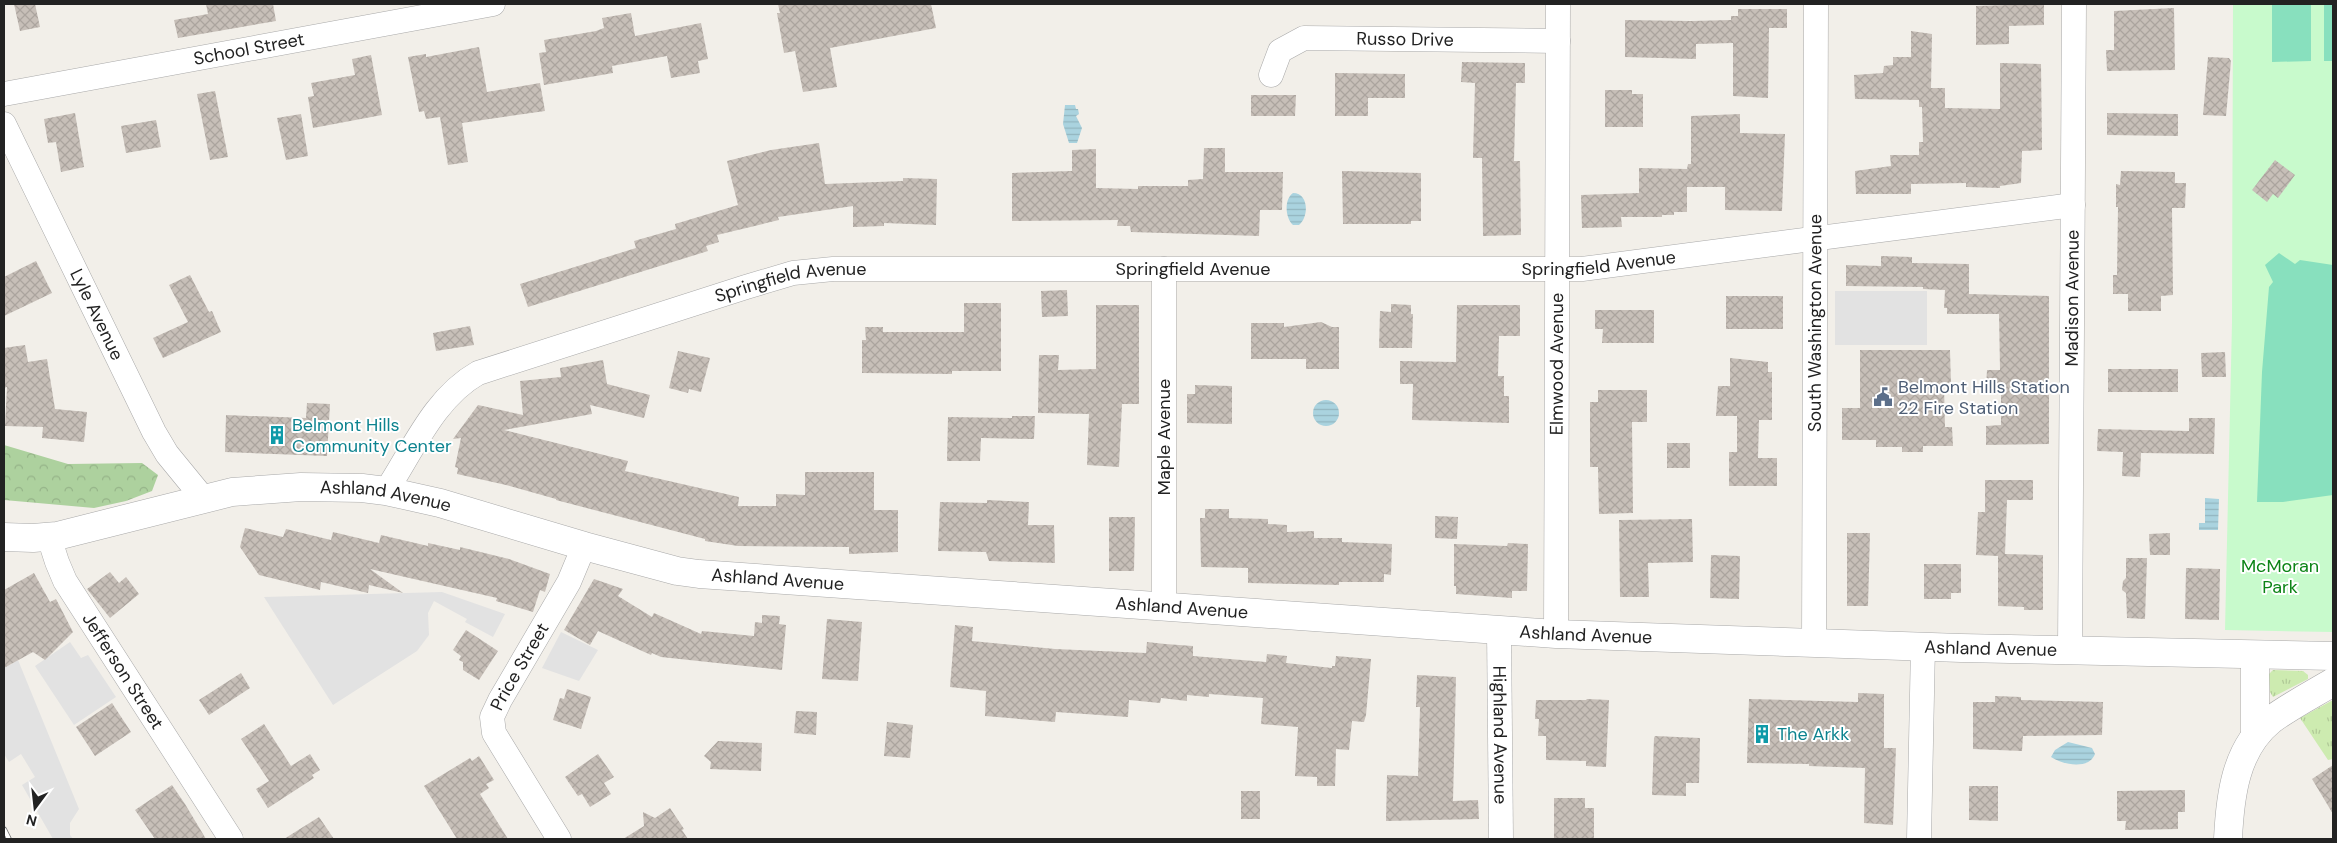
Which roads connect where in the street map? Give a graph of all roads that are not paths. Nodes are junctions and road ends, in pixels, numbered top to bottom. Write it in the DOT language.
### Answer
graph roads {
  1 [pos="493,4"];
  2 [pos="1558,4"];
  3 [pos="1816,4"];
  4 [pos="2074,4"];
  5 [pos="1558,42"];
  6 [pos="1271,75"];
  7 [pos="4,94"];
  8 [pos="4,124"];
  9 [pos="2073,205"];
  10 [pos="1815,240"];
  11 [pos="1164,269"];
  12 [pos="1557,270"];
  13 [pos="386,491"];
  14 [pos="203,498"];
  15 [pos="4,537"];
  16 [pos="49,537"];
  17 [pos="584,546"];
  18 [pos="1164,605"];
  19 [pos="1499,630"];
  20 [pos="1556,634"];
  21 [pos="1814,643"];
  22 [pos="1922,646"];
  23 [pos="2070,650"];
  24 [pos="2255,656"];
  25 [pos="2333,656"];
  26 [pos="2333,682"];
  27 [pos="2255,736"];
  28 [pos="231,839"];
  29 [pos="559,839"];
  30 [pos="1501,839"];
  31 [pos="1918,839"];
  32 [pos="2228,839"];
  1 -- 7 [label="street, School Street"];
  2 -- 5 [label="street, Elmwood Avenue"];
  3 -- 10 [label="street, South Washington Avenue"];
  4 -- 9 [label="street, Madison Avenue"];
  5 -- 6 [label="street, Russo Drive"];
  5 -- 12 [label="street, Elmwood Avenue"];
  8 -- 14 [label="street, Lyle Avenue"];
  9 -- 10 [label="street, Springfield Avenue"];
  9 -- 23 [label="street, Madison Avenue"];
  10 -- 12 [label="street, Springfield Avenue"];
  10 -- 21 [label="street, South Washington Avenue"];
  11 -- 12 [label="street, Springfield Avenue"];
  11 -- 13 [label="street, Springfield Avenue"];
  11 -- 18 [label="street, Maple Avenue"];
  12 -- 20 [label="street, Elmwood Avenue"];
  13 -- 14 [label="street, Ashland Avenue"];
  13 -- 17 [label="street, Ashland Avenue"];
  14 -- 16 [label="street, Ashland Avenue"];
  15 -- 16 [label="street"];
  16 -- 28 [label="street, Jefferson Street"];
  17 -- 18 [label="street, Ashland Avenue"];
  17 -- 29 [label="street, Price Street"];
  18 -- 19 [label="street, Ashland Avenue"];
  19 -- 20 [label="street, Ashland Avenue"];
  19 -- 30 [label="street, Highland Avenue"];
  20 -- 21 [label="street, Ashland Avenue"];
  21 -- 22 [label="street, Ashland Avenue"];
  22 -- 23 [label="street, Ashland Avenue"];
  22 -- 31 [label="street"];
  23 -- 24 [label="street, Ashland Avenue"];
  24 -- 25 [label="street, Ashland Avenue"];
  24 -- 27 [label="street"];
  26 -- 27 [label="street"];
  27 -- 32 [label="street"];
}
